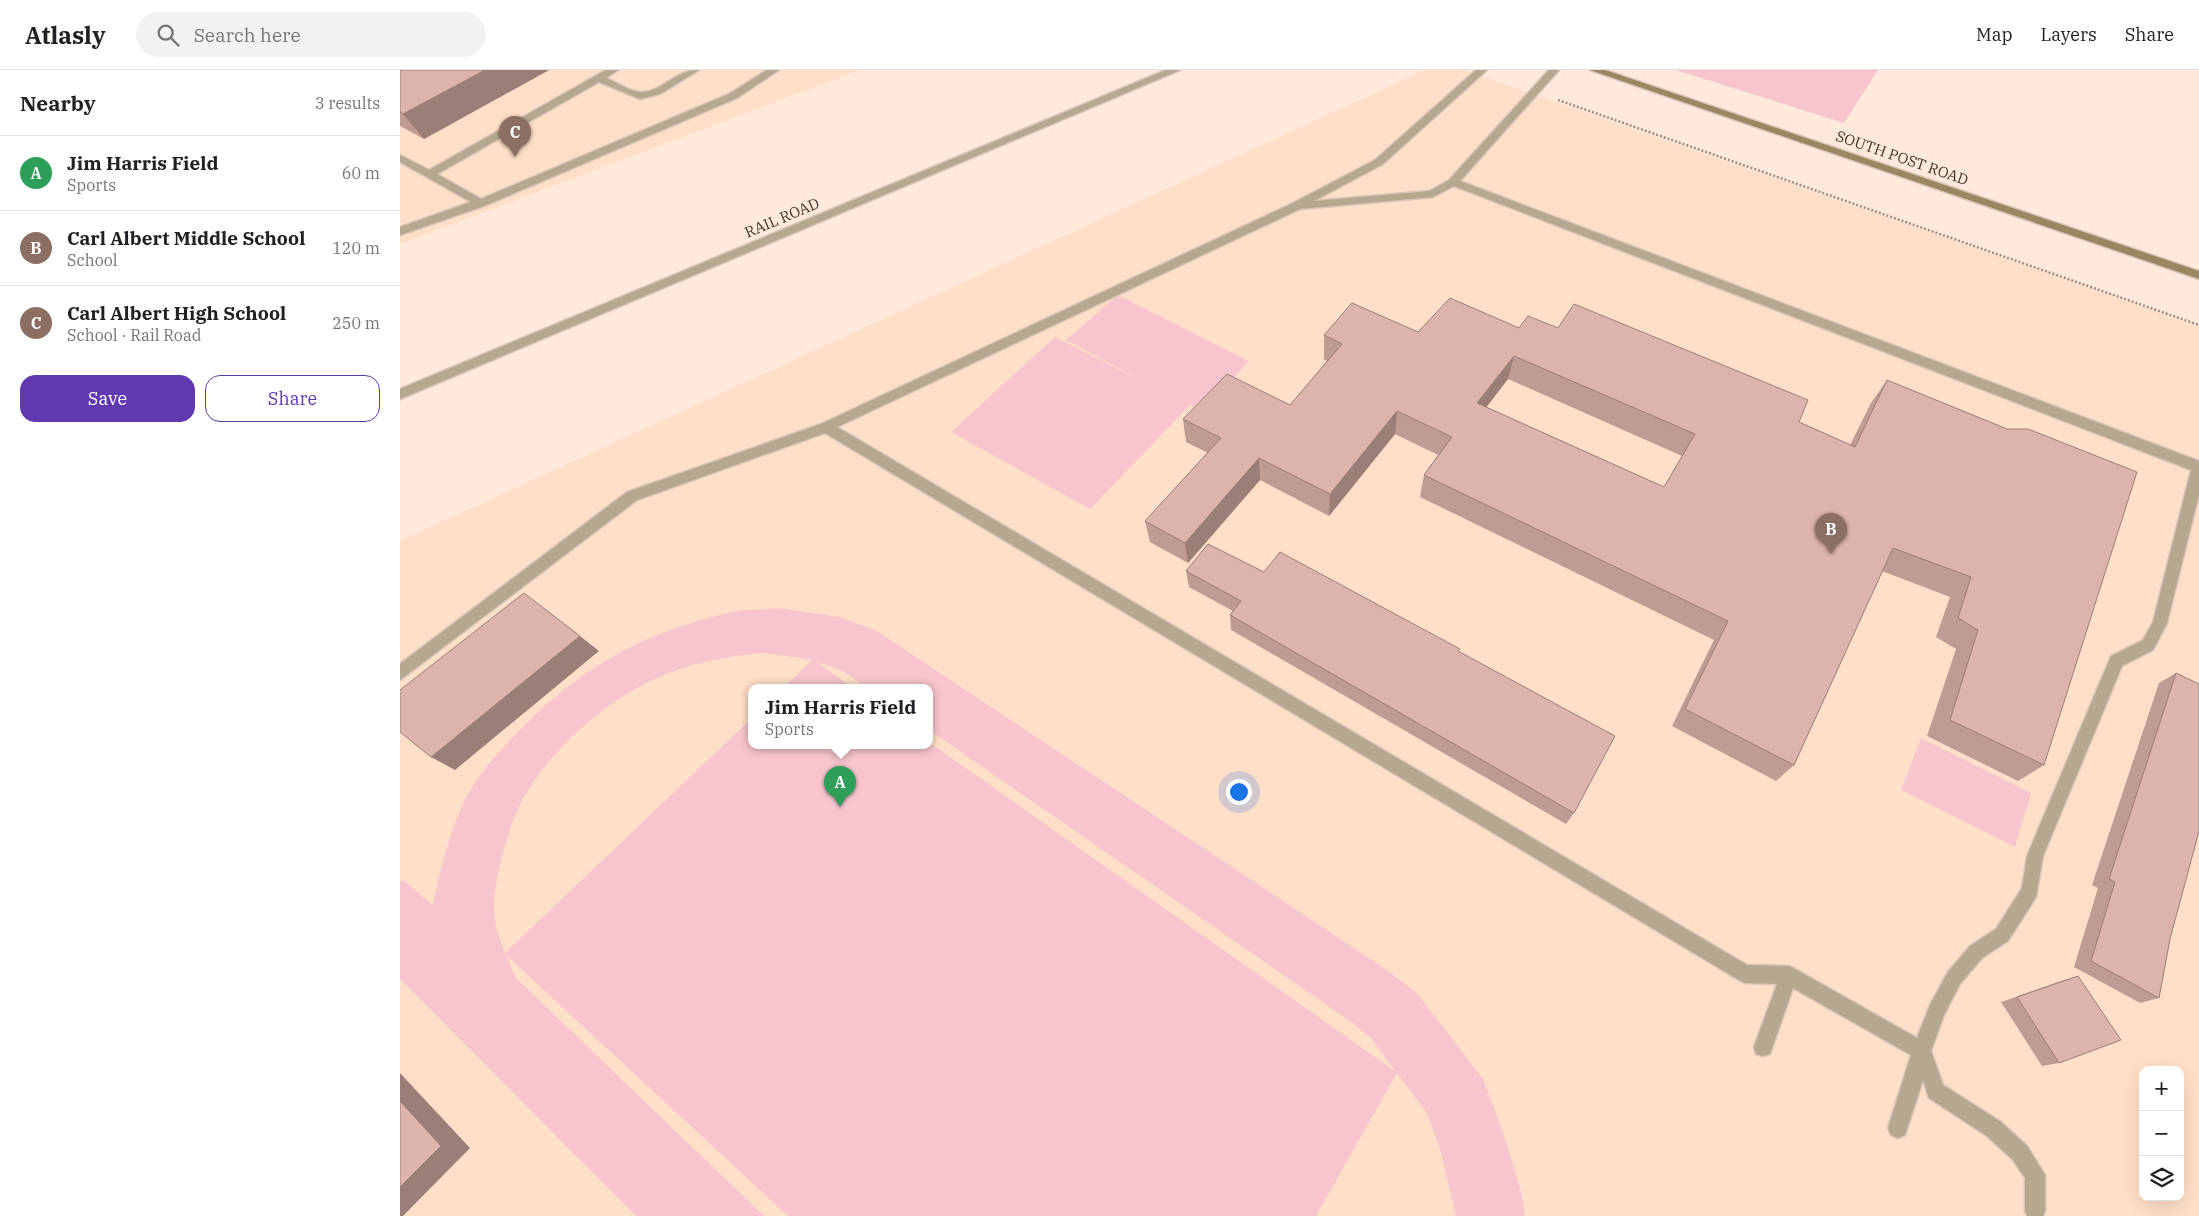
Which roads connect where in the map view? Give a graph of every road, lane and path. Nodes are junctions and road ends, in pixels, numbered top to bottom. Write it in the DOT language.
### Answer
graph roads {
  1 [pos="613,70"];
  2 [pos="694,70"];
  3 [pos="774,70"];
  4 [pos="1175,70"];
  5 [pos="1482,70"];
  6 [pos="1554,70"];
  7 [pos="1595,70"];
  8 [pos="598,78"];
  9 [pos="1535,92"];
  10 [pos="400,158"];
  11 [pos="429,174"];
  12 [pos="1453,182"];
  13 [pos="480,203"];
  14 [pos="1295,207"];
  15 [pos="400,231"];
  16 [pos="2199,275"];
  17 [pos="2199,325"];
  18 [pos="400,394"];
  19 [pos="826,427"];
  20 [pos="2199,467"];
  21 [pos="400,673"];
  22 [pos="1789,975"];
  23 [pos="1763,1047"];
  24 [pos="1922,1051"];
  25 [pos="1898,1128"];
  26 [pos="2035,1211"];
  1 -- 8 [label="street"];
  2 -- 8 [label="street"];
  3 -- 13 [label="street"];
  4 -- 18 [label="street, RAIL ROAD"];
  5 -- 14 [label="street"];
  6 -- 9 [label="street"];
  7 -- 16 [label="main road, SOUTH POST ROAD"];
  8 -- 11 [label="street"];
  9 -- 12 [label="street"];
  9 -- 17 [label="path"];
  10 -- 11 [label="street"];
  11 -- 13 [label="street"];
  12 -- 14 [label="street"];
  12 -- 20 [label="street"];
  13 -- 15 [label="street"];
  14 -- 19 [label="street"];
  19 -- 21 [label="street"];
  19 -- 22 [label="street"];
  20 -- 24 [label="street"];
  22 -- 23 [label="street"];
  22 -- 24 [label="street"];
  24 -- 25 [label="street"];
  24 -- 26 [label="street"];
}
